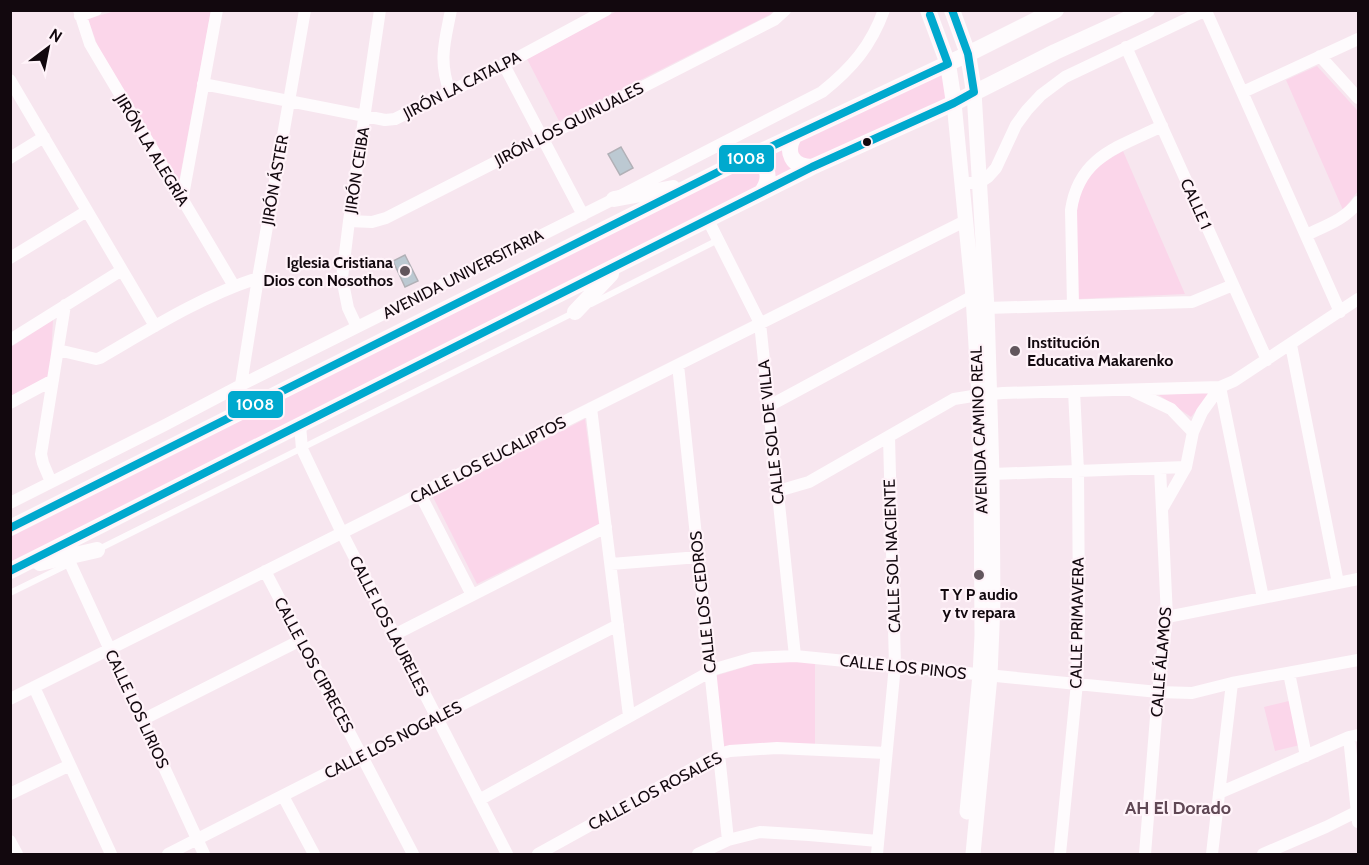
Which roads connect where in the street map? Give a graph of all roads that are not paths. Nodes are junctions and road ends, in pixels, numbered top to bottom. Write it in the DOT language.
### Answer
graph roads {
  1 [pos="96,10"];
  2 [pos="217,10"];
  3 [pos="305,10"];
  4 [pos="380,10"];
  5 [pos="451,10"];
  6 [pos="606,10"];
  7 [pos="785,10"];
  8 [pos="885,10"];
  9 [pos="928,10"];
  10 [pos="952,10"];
  11 [pos="1056,10"];
  12 [pos="1147,10"];
  13 [pos="1206,11"];
  14 [pos="79,13"];
  15 [pos="1132,14"];
  16 [pos="1359,39"];
  17 [pos="1126,47"];
  18 [pos="968,54"];
  19 [pos="1320,56"];
  20 [pos="948,63"];
  21 [pos="504,65"];
  22 [pos="10,80"];
  23 [pos="203,84"];
  24 [pos="450,92"];
  25 [pos="974,92"];
  26 [pos="1243,92"];
  27 [pos="1359,98"];
  28 [pos="289,102"];
  29 [pos="954,103"];
  30 [pos="365,116"];
  31 [pos="1162,126"];
  32 [pos="795,135"];
  33 [pos="44,137"];
  34 [pos="543,138"];
  35 [pos="10,158"];
  36 [pos="746,158"];
  37 [pos="812,167"];
  38 [pos="962,183"];
  39 [pos="978,183"];
  40 [pos="691,185"];
  41 [pos="761,193"];
  42 [pos="614,199"];
  43 [pos="182,201"];
  44 [pos="1359,202"];
  45 [pos="87,211"];
  46 [pos="583,214"];
  47 [pos="708,220"];
  48 [pos="965,220"];
  49 [pos="349,221"];
  50 [pos="1306,235"];
  51 [pos="718,239"];
  52 [pos="10,258"];
  53 [pos="621,263"];
  54 [pos="122,270"];
  55 [pos="258,278"];
  56 [pos="1233,285"];
  57 [pos="234,286"];
  58 [pos="973,296"];
  59 [pos="1359,299"];
  60 [pos="65,305"];
  61 [pos="1073,305"];
  62 [pos="987,308"];
  63 [pos="575,312"];
  64 [pos="1340,312"];
  65 [pos="760,323"];
  66 [pos="155,326"];
  67 [pos="357,327"];
  68 [pos="10,340"];
  69 [pos="1291,345"];
  70 [pos="58,350"];
  71 [pos="1267,360"];
  72 [pos="678,364"];
  73 [pos="53,380"];
  74 [pos="241,385"];
  75 [pos="1220,387"];
  76 [pos="1130,390"];
  77 [pos="1074,392"];
  78 [pos="985,394"];
  79 [pos="10,403"];
  80 [pos="769,406"];
  81 [pos="591,408"];
  82 [pos="300,425"];
  83 [pos="1192,432"];
  84 [pos="889,437"];
  85 [pos="302,449"];
  86 [pos="1186,467"];
  87 [pos="1160,468"];
  88 [pos="1078,471"];
  89 [pos="992,474"];
  90 [pos="51,482"];
  91 [pos="778,491"];
  92 [pos="420,494"];
  93 [pos="10,503"];
  94 [pos="1162,509"];
  95 [pos="606,526"];
  96 [pos="10,528"];
  97 [pos="342,533"];
  98 [pos="97,550"];
  99 [pos="699,556"];
  100 [pos="70,563"];
  101 [pos="611,564"];
  102 [pos="12,570"];
  103 [pos="265,571"];
  104 [pos="1359,579"];
  105 [pos="1338,583"];
  106 [pos="10,593"];
  107 [pos="472,595"];
  108 [pos="1263,598"];
  109 [pos="1167,617"];
  110 [pos="618,625"];
  111 [pos="394,635"];
  112 [pos="301,640"];
  113 [pos="110,649"];
  114 [pos="795,656"];
  115 [pos="1356,660"];
  116 [pos="896,665"];
  117 [pos="710,671"];
  118 [pos="1289,673"];
  119 [pos="1359,674"];
  120 [pos="985,675"];
  121 [pos="1077,683"];
  122 [pos="1232,683"];
  123 [pos="34,687"];
  124 [pos="1158,692"];
  125 [pos="10,699"];
  126 [pos="629,716"];
  127 [pos="436,717"];
  128 [pos="142,720"];
  129 [pos="1354,736"];
  130 [pos="886,753"];
  131 [pos="719,754"];
  132 [pos="362,756"];
  133 [pos="1306,756"];
  134 [pos="70,765"];
  135 [pos="1219,793"];
  136 [pos="10,794"];
  137 [pos="283,796"];
  138 [pos="479,800"];
  139 [pos="1358,815"];
  140 [pos="197,839"];
  141 [pos="728,840"];
  142 [pos="10,841"];
  143 [pos="878,842"];
  144 [pos="17,855"];
  145 [pos="111,855"];
  146 [pos="168,855"];
  147 [pos="204,855"];
  148 [pos="314,855"];
  149 [pos="413,855"];
  150 [pos="507,855"];
  151 [pos="538,855"];
  152 [pos="698,855"];
  153 [pos="877,855"];
  154 [pos="963,855"];
  155 [pos="973,855"];
  156 [pos="1060,855"];
  157 [pos="1145,855"];
  158 [pos="1212,855"];
  159 [pos="1263,855"];
  1 -- 14 [label="street"];
  2 -- 23 [label="street"];
  3 -- 28 [label="street, JIRÓN ÁSTER"];
  4 -- 30 [label="street, JIRÓN CEIBA"];
  5 -- 24 [label="street"];
  6 -- 21 [label="street, JIRÓN LA CATALPA"];
  7 -- 34 [label="street, JIRÓN LOS QUINUALES"];
  8 -- 42 [label="street, AVENIDA UNIVERSITARIA"];
  9 -- 20 [label="main road, AVENIDA CAMINO REAL"];
  10 -- 18 [label="main road, AVENIDA CAMINO REAL"];
  11 -- 18 [label="main road, AVENIDA UNIVERSITARIA"];
  12 -- 15 [label="main road"];
  13 -- 17 [label="street"];
  13 -- 26 [label="street"];
  14 -- 43 [label="street, JIRÓN LA ALEGRÍA"];
  15 -- 25 [label="main road"];
  16 -- 19 [label="street"];
  17 -- 31 [label="street, CALLE 1"];
  17 -- 39 [label="street"];
  18 -- 20 [label="main road, AVENIDA UNIVERSITARIA"];
  18 -- 25 [label="main road, AVENIDA CAMINO REAL"];
  19 -- 26 [label="street"];
  19 -- 27 [label="street"];
  20 -- 29 [label="main road, AVENIDA CAMINO REAL"];
  20 -- 32 [label="main road, AVENIDA UNIVERSITARIA"];
  21 -- 24 [label="street, JIRÓN LA CATALPA"];
  21 -- 34 [label="street"];
  22 -- 33 [label="street"];
  23 -- 28 [label="street, JIRÓN LA CATALPA"];
  23 -- 43 [label="street"];
  24 -- 30 [label="street, JIRÓN LA CATALPA"];
  25 -- 29 [label="main road"];
  25 -- 39 [label="street, AVENIDA CAMINO REAL"];
  26 -- 50 [label="street"];
  28 -- 30 [label="street, JIRÓN LA CATALPA"];
  28 -- 55 [label="street, JIRÓN ÁSTER"];
  29 -- 37 [label="main road"];
  29 -- 38 [label="street, AVENIDA CAMINO REAL"];
  30 -- 49 [label="street, JIRÓN CEIBA"];
  31 -- 56 [label="street, CALLE 1"];
  31 -- 61 [label="street"];
  32 -- 36 [label="main road, AVENIDA UNIVERSITARIA"];
  32 -- 37 [label="main road"];
  33 -- 35 [label="street"];
  33 -- 45 [label="street"];
  34 -- 46 [label="street"];
  34 -- 49 [label="street, JIRÓN LOS QUINUALES"];
  36 -- 40 [label="main road, AVENIDA UNIVERSITARIA"];
  36 -- 41 [label="main road"];
  37 -- 41 [label="main road"];
  38 -- 39 [label="street"];
  38 -- 48 [label="street, AVENIDA CAMINO REAL"];
  39 -- 62 [label="street, AVENIDA CAMINO REAL"];
  40 -- 42 [label="main road"];
  40 -- 96 [label="main road, AVENIDA UNIVERSITARIA"];
  41 -- 47 [label="main road"];
  42 -- 46 [label="street, AVENIDA UNIVERSITARIA"];
  43 -- 57 [label="street, JIRÓN LA ALEGRÍA"];
  44 -- 50 [label="street"];
  45 -- 52 [label="street"];
  45 -- 54 [label="street"];
  46 -- 67 [label="street, AVENIDA UNIVERSITARIA"];
  47 -- 51 [label="street, CALLE SOL DE VILLA"];
  47 -- 53 [label="main road"];
  48 -- 58 [label="street, AVENIDA CAMINO REAL"];
  48 -- 65 [label="street, CALLE LOS EUCALIPTOS"];
  49 -- 67 [label="street, JIRÓN CEIBA"];
  50 -- 64 [label="street"];
  51 -- 63 [label="lane"];
  51 -- 65 [label="street, CALLE SOL DE VILLA"];
  53 -- 63 [label="main road"];
  53 -- 82 [label="main road"];
  54 -- 60 [label="street"];
  54 -- 66 [label="street"];
  55 -- 57 [label="street"];
  55 -- 74 [label="street, JIRÓN ÁSTER"];
  56 -- 61 [label="street"];
  56 -- 71 [label="street, CALLE 1"];
  57 -- 66 [label="street"];
  58 -- 78 [label="street, AVENIDA CAMINO REAL"];
  58 -- 80 [label="street"];
  59 -- 64 [label="street"];
  60 -- 68 [label="street"];
  60 -- 70 [label="street"];
  61 -- 62 [label="street"];
  62 -- 78 [label="street, AVENIDA CAMINO REAL"];
  63 -- 85 [label="lane"];
  64 -- 69 [label="street"];
  65 -- 72 [label="street, CALLE LOS EUCALIPTOS"];
  65 -- 80 [label="street, CALLE SOL DE VILLA"];
  66 -- 70 [label="street"];
  67 -- 74 [label="street, AVENIDA UNIVERSITARIA"];
  69 -- 71 [label="street"];
  69 -- 105 [label="street"];
  70 -- 73 [label="street"];
  71 -- 75 [label="street"];
  72 -- 81 [label="street, CALLE LOS EUCALIPTOS"];
  72 -- 99 [label="street, CALLE LOS CEDROS"];
  73 -- 79 [label="street"];
  73 -- 90 [label="street"];
  74 -- 90 [label="street, AVENIDA UNIVERSITARIA"];
  75 -- 76 [label="street"];
  75 -- 83 [label="street"];
  75 -- 108 [label="street"];
  76 -- 77 [label="street"];
  76 -- 83 [label="street"];
  77 -- 78 [label="street"];
  77 -- 88 [label="street, CALLE PRIMAVERA"];
  78 -- 84 [label="street"];
  78 -- 89 [label="street, AVENIDA CAMINO REAL"];
  78 -- 120 [label="street, AVENIDA CAMINO REAL"];
  80 -- 91 [label="street, CALLE SOL DE VILLA"];
  81 -- 92 [label="street, CALLE LOS EUCALIPTOS"];
  81 -- 95 [label="street"];
  82 -- 85 [label="street, CALLE LOS LAURELES"];
  82 -- 102 [label="main road"];
  83 -- 86 [label="street"];
  84 -- 91 [label="street"];
  84 -- 116 [label="street, CALLE SOL NACIENTE"];
  85 -- 97 [label="street, CALLE LOS LAURELES"];
  85 -- 98 [label="lane"];
  86 -- 87 [label="street"];
  86 -- 94 [label="street"];
  87 -- 88 [label="street"];
  87 -- 94 [label="street, CALLE ÁLAMOS"];
  88 -- 89 [label="street"];
  88 -- 121 [label="street, CALLE PRIMAVERA"];
  89 -- 120 [label="street, AVENIDA CAMINO REAL"];
  90 -- 93 [label="street, AVENIDA UNIVERSITARIA"];
  91 -- 114 [label="street, CALLE SOL DE VILLA"];
  92 -- 97 [label="street, CALLE LOS EUCALIPTOS"];
  92 -- 107 [label="street"];
  94 -- 109 [label="street, CALLE ÁLAMOS"];
  95 -- 101 [label="street"];
  95 -- 107 [label="street"];
  97 -- 103 [label="street, CALLE LOS EUCALIPTOS"];
  97 -- 111 [label="street, CALLE LOS LAURELES"];
  98 -- 100 [label="lane"];
  98 -- 102 [label="main road"];
  99 -- 101 [label="street"];
  99 -- 117 [label="street, CALLE LOS CEDROS"];
  100 -- 106 [label="lane"];
  100 -- 113 [label="street, CALLE LOS LIRIOS"];
  101 -- 110 [label="street"];
  103 -- 112 [label="street, CALLE LOS CIPRECES"];
  103 -- 113 [label="street, CALLE LOS EUCALIPTOS"];
  104 -- 105 [label="street"];
  105 -- 108 [label="street"];
  107 -- 111 [label="street"];
  108 -- 109 [label="street"];
  109 -- 124 [label="street, CALLE ÁLAMOS"];
  110 -- 126 [label="street"];
  110 -- 127 [label="street, CALLE LOS NOGALES"];
  111 -- 127 [label="street, CALLE LOS LAURELES"];
  112 -- 128 [label="street"];
  112 -- 132 [label="street, CALLE LOS CIPRECES"];
  113 -- 123 [label="street, CALLE LOS EUCALIPTOS"];
  113 -- 128 [label="street, CALLE LOS LIRIOS"];
  114 -- 116 [label="street, CALLE LOS PINOS"];
  114 -- 117 [label="street, CALLE LOS PINOS"];
  115 -- 118 [label="street, CALLE LOS PINOS"];
  115 -- 119 [label="street"];
  116 -- 120 [label="street, CALLE LOS PINOS"];
  116 -- 130 [label="street, CALLE SOL NACIENTE"];
  117 -- 126 [label="street, CALLE LOS PINOS"];
  117 -- 131 [label="street, CALLE LOS CEDROS"];
  118 -- 122 [label="street, CALLE LOS PINOS"];
  118 -- 133 [label="street"];
  120 -- 121 [label="street, CALLE LOS PINOS"];
  120 -- 154 [label="street, AVENIDA CAMINO REAL"];
  120 -- 155 [label="street, AVENIDA CAMINO REAL"];
  121 -- 124 [label="street, CALLE LOS PINOS"];
  121 -- 156 [label="street, CALLE PRIMAVERA"];
  122 -- 124 [label="street, CALLE LOS PINOS"];
  122 -- 135 [label="street"];
  123 -- 125 [label="street, CALLE LOS EUCALIPTOS"];
  123 -- 134 [label="street"];
  124 -- 157 [label="street, CALLE ÁLAMOS"];
  126 -- 138 [label="street, CALLE LOS PINOS"];
  127 -- 132 [label="street, CALLE LOS NOGALES"];
  127 -- 138 [label="street, CALLE LOS LAURELES"];
  128 -- 140 [label="street, CALLE LOS LIRIOS"];
  129 -- 133 [label="street"];
  129 -- 139 [label="street"];
  130 -- 131 [label="street, CALLE LOS ROSALES"];
  130 -- 143 [label="street, CALLE SOL NACIENTE"];
  131 -- 141 [label="street, CALLE LOS CEDROS"];
  131 -- 151 [label="street, CALLE LOS ROSALES"];
  132 -- 137 [label="street, CALLE LOS NOGALES"];
  132 -- 149 [label="street, CALLE LOS CIPRECES"];
  133 -- 135 [label="street"];
  134 -- 136 [label="street"];
  134 -- 145 [label="street"];
  135 -- 158 [label="street"];
  137 -- 140 [label="street, CALLE LOS NOGALES"];
  137 -- 148 [label="street"];
  138 -- 150 [label="street, CALLE LOS LAURELES"];
  139 -- 159 [label="street"];
  140 -- 146 [label="street, CALLE LOS NOGALES"];
  140 -- 147 [label="street, CALLE LOS LIRIOS"];
  141 -- 143 [label="street"];
  141 -- 152 [label="street"];
  142 -- 144 [label="street"];
  143 -- 153 [label="street, CALLE SOL NACIENTE"];
}
